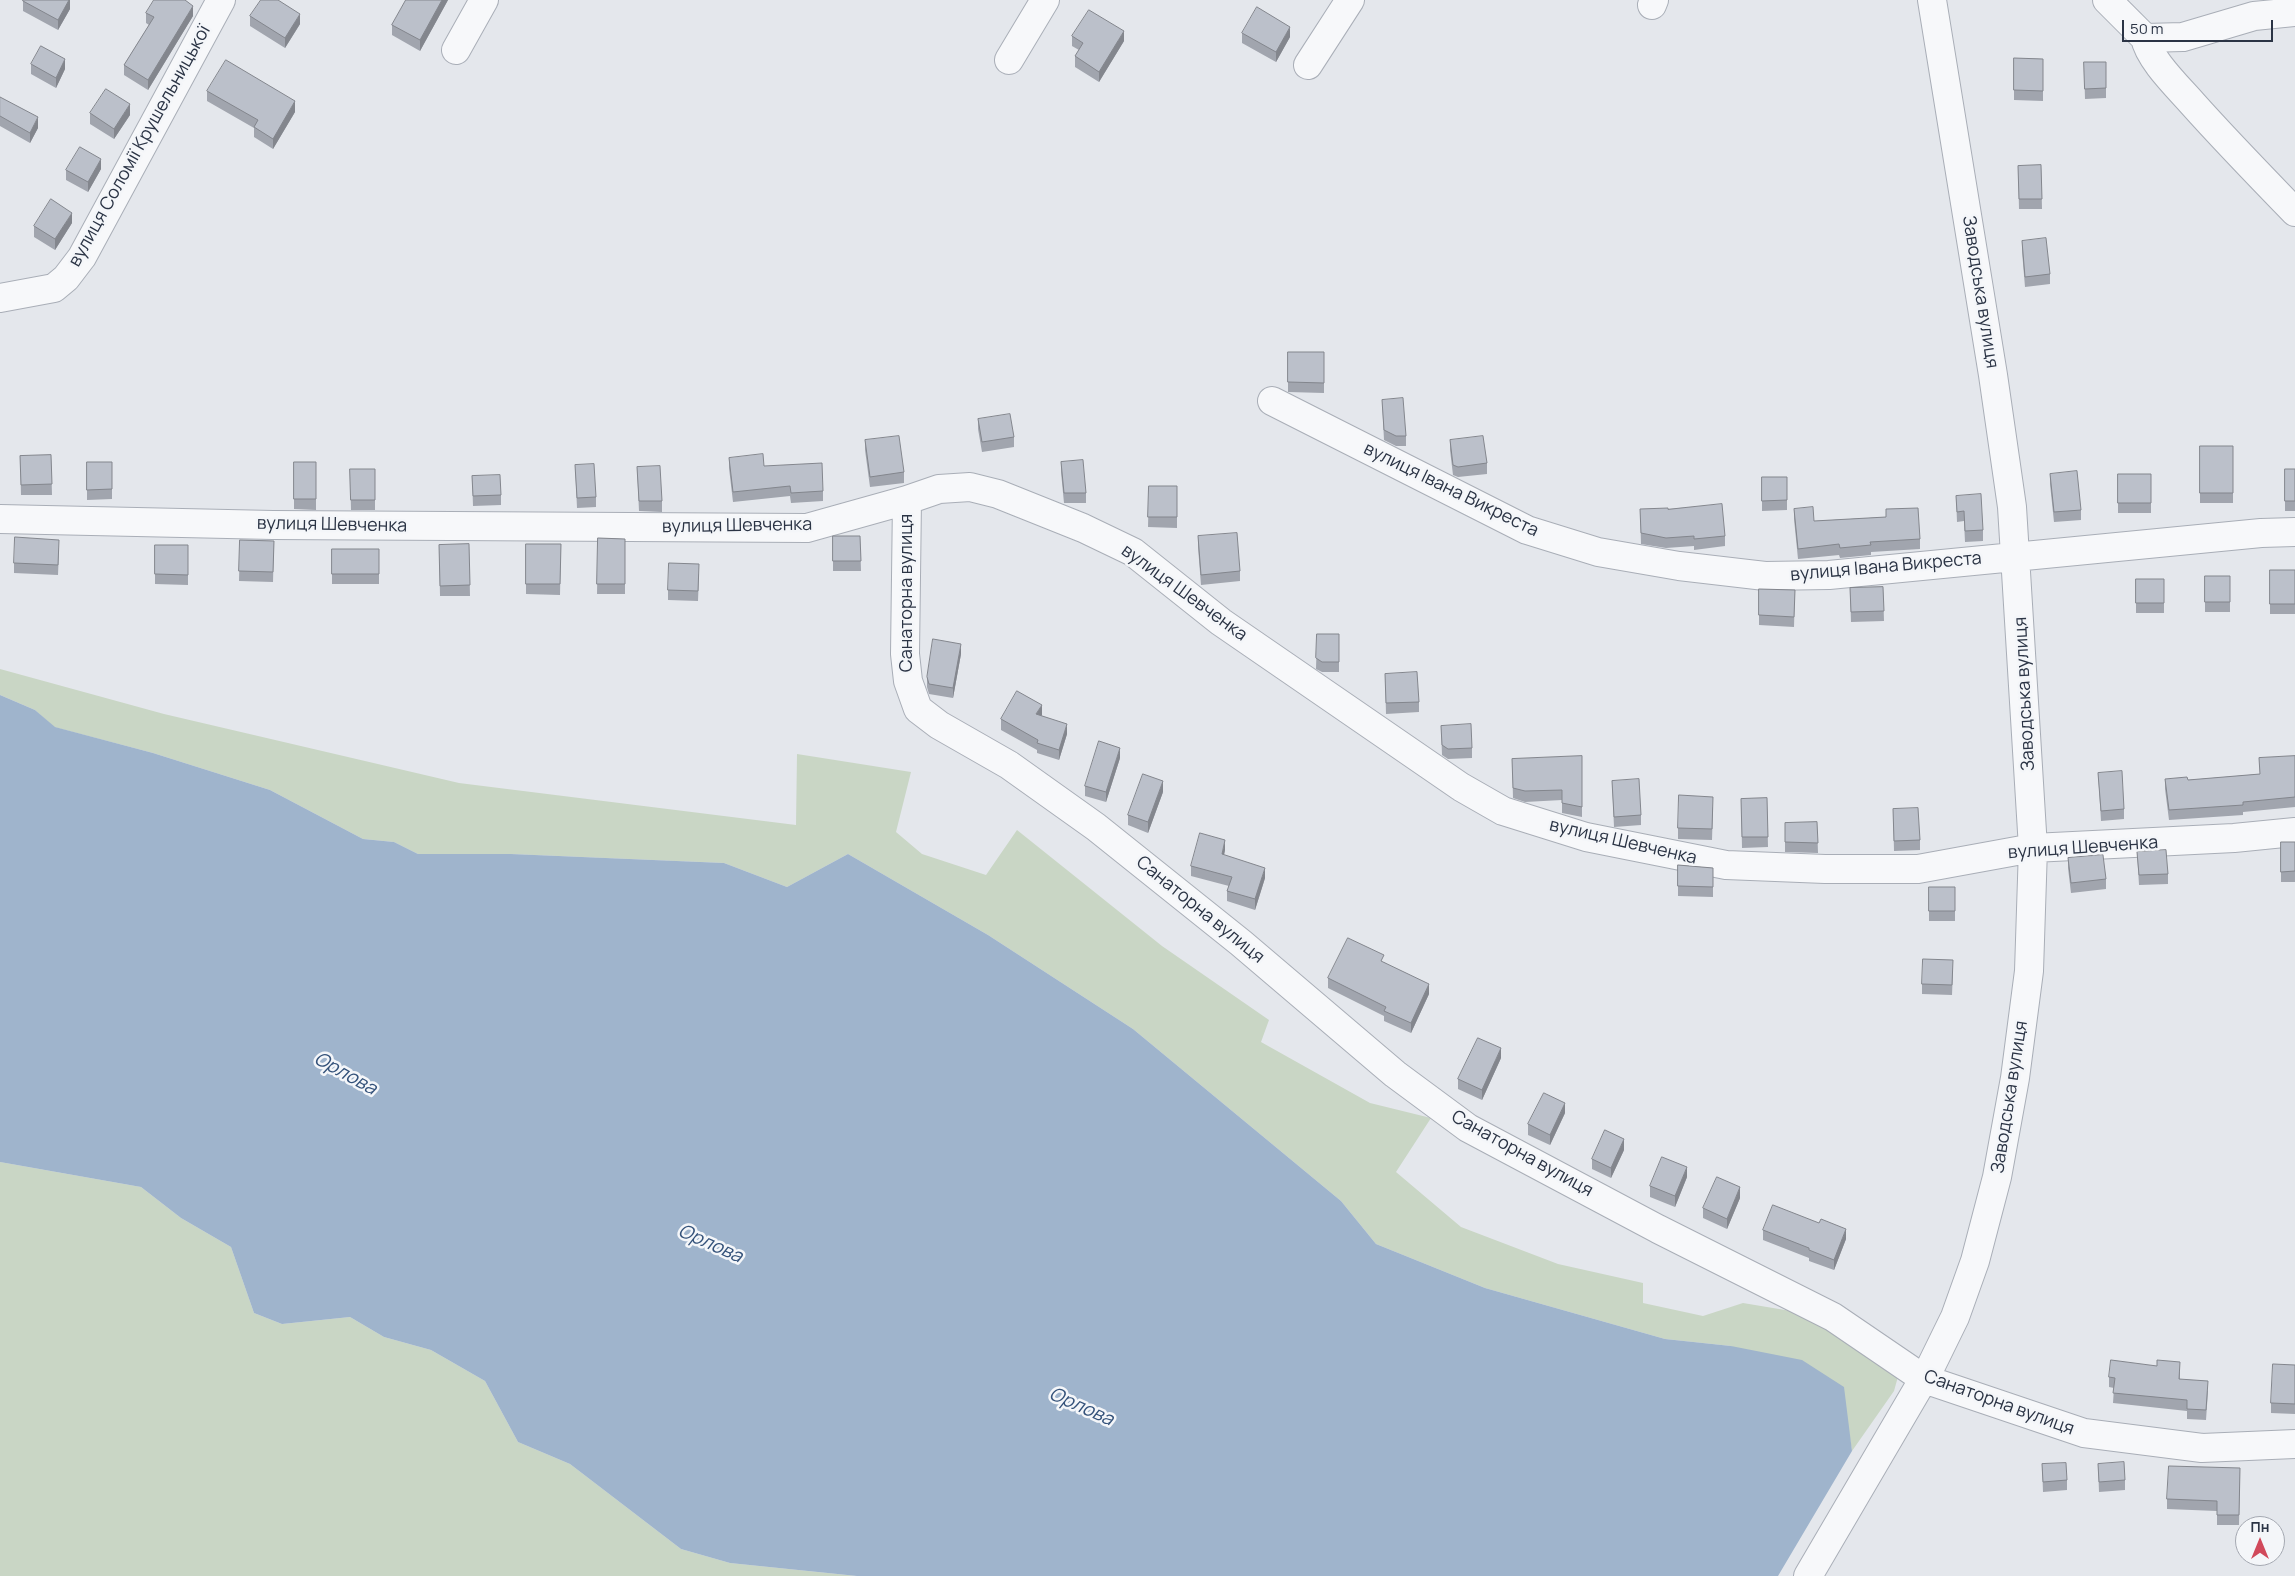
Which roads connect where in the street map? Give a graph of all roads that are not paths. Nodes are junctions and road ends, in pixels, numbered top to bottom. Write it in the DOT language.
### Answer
graph roads {
  1 [pos="221,0"];
  2 [pos="484,0"];
  3 [pos="1045,0"];
  4 [pos="1350,0"];
  5 [pos="1932,0"];
  6 [pos="2107,0"];
  7 [pos="2295,12"];
  8 [pos="2145,38"];
  9 [pos="456,50"];
  10 [pos="1009,60"];
  11 [pos="1308,65"];
  12 [pos="2295,212"];
  13 [pos="0,298"];
  14 [pos="1272,401"];
  15 [pos="907,500"];
  16 [pos="0,519"];
  17 [pos="2295,532"];
  18 [pos="2016,556"];
  19 [pos="2295,832"];
  20 [pos="2033,848"];
  21 [pos="1924,1378"];
  22 [pos="2295,1444"];
  23 [pos="1808,1576"];
  1 -- 13 [label="street, вулиця Соломії Крушельницької"];
  2 -- 9 [label="street"];
  3 -- 10 [label="street"];
  4 -- 11 [label="street"];
  5 -- 18 [label="street, Заводська вулиця"];
  6 -- 8 [label="street"];
  7 -- 8 [label="street"];
  8 -- 12 [label="street"];
  14 -- 18 [label="street, вулиця Івана Викреста"];
  15 -- 16 [label="street, вулиця Шевченка"];
  15 -- 20 [label="street, вулиця Шевченка"];
  15 -- 21 [label="street, Санаторна вулиця"];
  17 -- 18 [label="street, вулиця Івана Викреста"];
  18 -- 20 [label="street, Заводська вулиця"];
  19 -- 20 [label="street, вулиця Шевченка"];
  20 -- 21 [label="street, Заводська вулиця"];
  21 -- 22 [label="street, Санаторна вулиця"];
  21 -- 23 [label="street, Заводська вулиця"];
}
